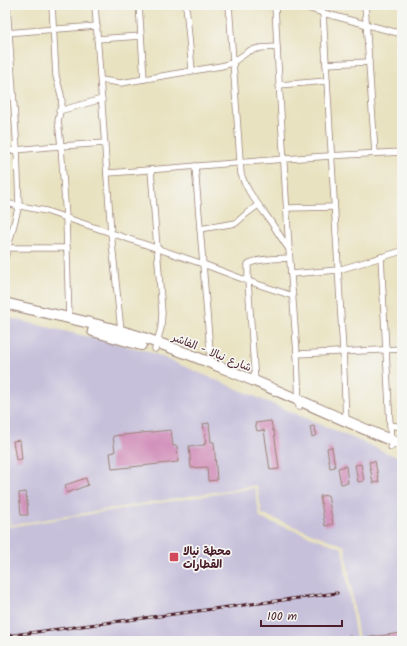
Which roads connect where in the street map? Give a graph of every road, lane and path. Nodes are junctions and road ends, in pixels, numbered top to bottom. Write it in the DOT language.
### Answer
graph roads {
  1 [pos="7,5"];
  2 [pos="52,5"];
  3 [pos="95,5"];
  4 [pos="139,5"];
  5 [pos="186,5"];
  6 [pos="229,5"];
  7 [pos="275,5"];
  8 [pos="298,5"];
  9 [pos="365,5"];
  10 [pos="322,13"];
  11 [pos="366,24"];
  12 [pos="97,26"];
  13 [pos="53,29"];
  14 [pos="7,33"];
  15 [pos="402,34"];
  16 [pos="141,36"];
  17 [pos="97,39"];
  18 [pos="277,47"];
  19 [pos="369,62"];
  20 [pos="232,63"];
  21 [pos="326,64"];
  22 [pos="192,70"];
  23 [pos="144,79"];
  24 [pos="101,80"];
  25 [pos="327,82"];
  26 [pos="279,85"];
  27 [pos="102,99"];
  28 [pos="59,111"];
  29 [pos="105,143"];
  30 [pos="61,146"];
  31 [pos="17,150"];
  32 [pos="5,151"];
  33 [pos="402,152"];
  34 [pos="375,153"];
  35 [pos="331,156"];
  36 [pos="284,158"];
  37 [pos="241,162"];
  38 [pos="195,166"];
  39 [pos="151,170"];
  40 [pos="106,173"];
  41 [pos="5,203"];
  42 [pos="19,205"];
  43 [pos="258,205"];
  44 [pos="334,207"];
  45 [pos="287,208"];
  46 [pos="66,218"];
  47 [pos="200,229"];
  48 [pos="111,233"];
  49 [pos="7,248"];
  50 [pos="67,248"];
  51 [pos="158,248"];
  52 [pos="289,250"];
  53 [pos="402,251"];
  54 [pos="381,257"];
  55 [pos="5,258"];
  56 [pos="289,258"];
  57 [pos="203,264"];
  58 [pos="338,270"];
  59 [pos="291,274"];
  60 [pos="248,281"];
  61 [pos="293,296"];
  62 [pos="5,303"];
  63 [pos="5,310"];
  64 [pos="69,318"];
  65 [pos="121,331"];
  66 [pos="156,346"];
  67 [pos="402,349"];
  68 [pos="385,350"];
  69 [pos="343,351"];
  70 [pos="297,354"];
  71 [pos="211,363"];
  72 [pos="255,382"];
  73 [pos="299,404"];
  74 [pos="346,421"];
  75 [pos="390,425"];
  76 [pos="402,427"];
  77 [pos="355,428"];
  78 [pos="391,444"];
  79 [pos="402,445"];
  80 [pos="402,452"];
  1 -- 14 [label="street"];
  2 -- 13 [label="street"];
  3 -- 12 [label="street"];
  4 -- 16 [label="street"];
  5 -- 22 [label="street"];
  6 -- 20 [label="street"];
  7 -- 18 [label="street"];
  8 -- 10 [label="street"];
  9 -- 11 [label="street"];
  10 -- 11 [label="street"];
  10 -- 21 [label="street"];
  11 -- 15 [label="street"];
  11 -- 19 [label="street"];
  12 -- 13 [label="street"];
  12 -- 17 [label="street"];
  13 -- 14 [label="street"];
  13 -- 28 [label="street"];
  14 -- 31 [label="street"];
  16 -- 17 [label="street"];
  16 -- 23 [label="street"];
  17 -- 24 [label="street"];
  18 -- 20 [label="street"];
  18 -- 26 [label="street"];
  19 -- 21 [label="street"];
  19 -- 34 [label="street"];
  20 -- 22 [label="street"];
  20 -- 37 [label="street"];
  21 -- 25 [label="street"];
  22 -- 23 [label="street"];
  23 -- 24 [label="street"];
  24 -- 27 [label="street"];
  25 -- 26 [label="street"];
  25 -- 35 [label="street"];
  26 -- 36 [label="street"];
  27 -- 28 [label="street"];
  27 -- 29 [label="street"];
  28 -- 30 [label="street"];
  29 -- 30 [label="street"];
  29 -- 40 [label="street"];
  30 -- 31 [label="street"];
  30 -- 46 [label="street"];
  31 -- 32 [label="street"];
  31 -- 42 [label="street"];
  33 -- 34 [label="street"];
  34 -- 35 [label="street"];
  35 -- 36 [label="street"];
  35 -- 44 [label="street"];
  36 -- 37 [label="street"];
  36 -- 45 [label="street"];
  37 -- 38 [label="street"];
  37 -- 43 [label="street"];
  38 -- 39 [label="street"];
  38 -- 47 [label="street"];
  39 -- 40 [label="street"];
  39 -- 51 [label="street"];
  40 -- 48 [label="street"];
  41 -- 42 [label="street"];
  42 -- 46 [label="street"];
  42 -- 49 [label="street"];
  43 -- 47 [label="street"];
  43 -- 52 [label="street"];
  44 -- 45 [label="street"];
  44 -- 58 [label="street"];
  45 -- 52 [label="street"];
  46 -- 48 [label="street"];
  46 -- 50 [label="street"];
  47 -- 57 [label="street"];
  48 -- 51 [label="street"];
  48 -- 65 [label="street"];
  49 -- 50 [label="street"];
  49 -- 55 [label="street"];
  50 -- 64 [label="street"];
  51 -- 57 [label="street"];
  51 -- 66 [label="street"];
  52 -- 56 [label="street"];
  53 -- 54 [label="street"];
  54 -- 58 [label="street"];
  54 -- 68 [label="street"];
  56 -- 59 [label="street"];
  56 -- 60 [label="street"];
  57 -- 60 [label="street"];
  57 -- 71 [label="street"];
  58 -- 59 [label="street"];
  58 -- 69 [label="street"];
  59 -- 61 [label="street"];
  60 -- 61 [label="street"];
  60 -- 72 [label="street"];
  61 -- 70 [label="street"];
  62 -- 64 [label="highway, شارع نيالا - الفاشر"];
  63 -- 66 [label="highway, شارع نيالا - الفاشر"];
  64 -- 65 [label="highway, شارع نيالا - الفاشر"];
  65 -- 66 [label="highway, شارع نيالا - الفاشر"];
  66 -- 71 [label="highway, شارع نيالا - الفاشر"];
  66 -- 73 [label="highway, شارع نيالا - الفاشر"];
  67 -- 68 [label="street"];
  68 -- 69 [label="street"];
  68 -- 75 [label="street"];
  69 -- 70 [label="street"];
  69 -- 74 [label="street"];
  70 -- 73 [label="street"];
  71 -- 72 [label="highway, شارع نيالا - الفاشر"];
  72 -- 73 [label="highway, شارع نيالا - الفاشر"];
  73 -- 74 [label="highway, شارع نيالا - الفاشر"];
  73 -- 77 [label="highway, شارع نيالا - الفاشر"];
  74 -- 77 [label="highway, شارع نيالا - الفاشر"];
  75 -- 76 [label="street"];
  75 -- 78 [label="street"];
  77 -- 78 [label="highway, شارع نيالا - الفاشر"];
  78 -- 79 [label="highway, شارع نيالا - الفاشر"];
  78 -- 80 [label="highway, شارع نيالا - الفاشر"];
}
